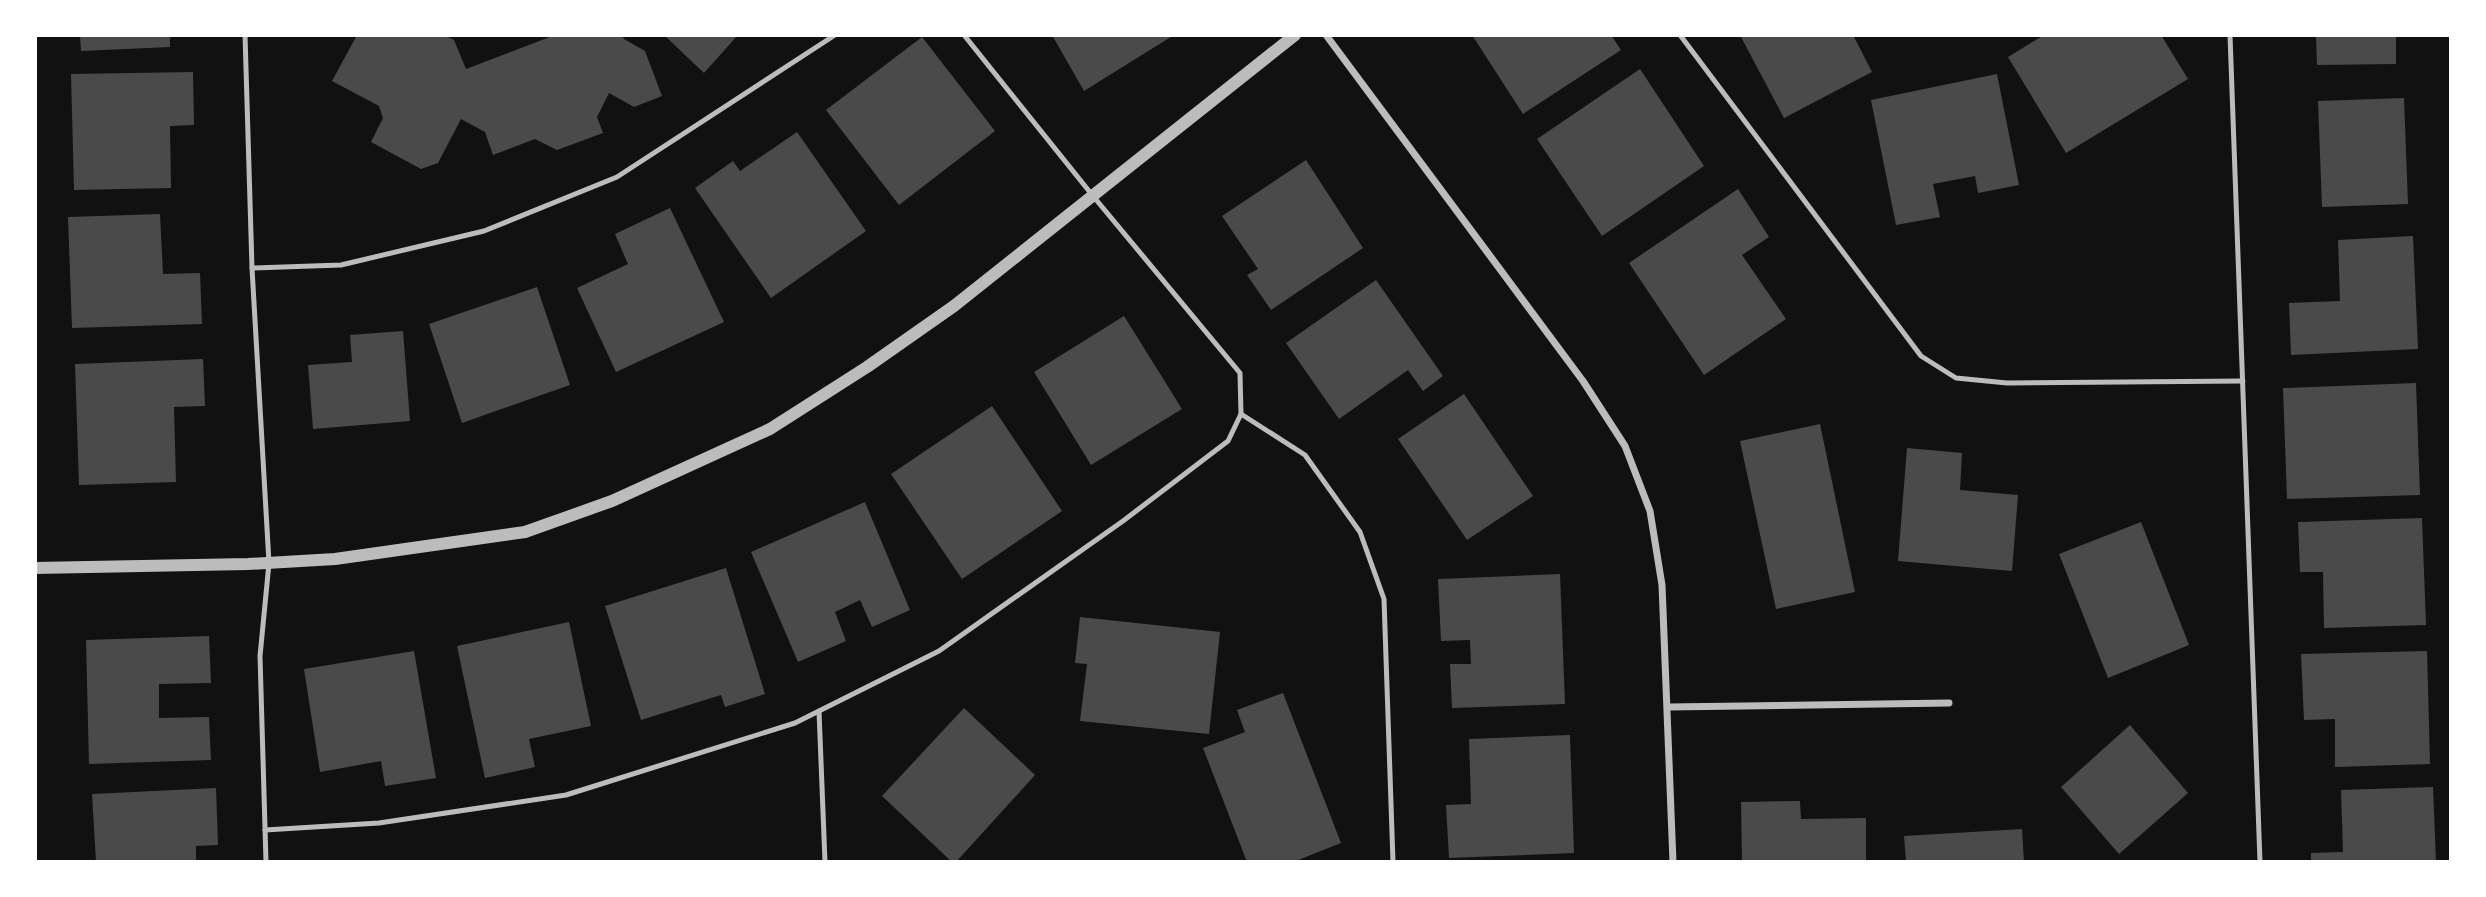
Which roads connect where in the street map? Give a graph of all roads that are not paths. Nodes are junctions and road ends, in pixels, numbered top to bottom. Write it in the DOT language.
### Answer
graph roads {
  1 [pos="245,35"];
  2 [pos="835,35"];
  3 [pos="964,35"];
  4 [pos="1295,35"];
  5 [pos="1326,35"];
  6 [pos="1680,35"];
  7 [pos="2230,35"];
  8 [pos="1093,196"];
  9 [pos="252,268"];
  10 [pos="2242,381"];
  11 [pos="1241,414"];
  12 [pos="269,563"];
  13 [pos="35,568"];
  14 [pos="1950,703"];
  15 [pos="1668,707"];
  16 [pos="820,710"];
  17 [pos="265,830"];
  18 [pos="266,862"];
  19 [pos="825,862"];
  20 [pos="1392,862"];
  21 [pos="1673,862"];
  22 [pos="2260,862"];
  1 -- 9 [label="lane"];
  2 -- 9 [label="lane"];
  3 -- 8 [label="lane"];
  4 -- 8 [label="street"];
  5 -- 15 [label="street"];
  6 -- 10 [label="lane"];
  7 -- 10 [label="lane"];
  8 -- 11 [label="lane"];
  8 -- 12 [label="street"];
  9 -- 12 [label="lane"];
  10 -- 22 [label="lane"];
  11 -- 16 [label="lane"];
  11 -- 20 [label="lane"];
  12 -- 13 [label="street"];
  12 -- 17 [label="lane"];
  14 -- 15 [label="street"];
  15 -- 21 [label="street"];
  16 -- 17 [label="lane"];
  16 -- 19 [label="lane"];
  17 -- 18 [label="lane"];
}
